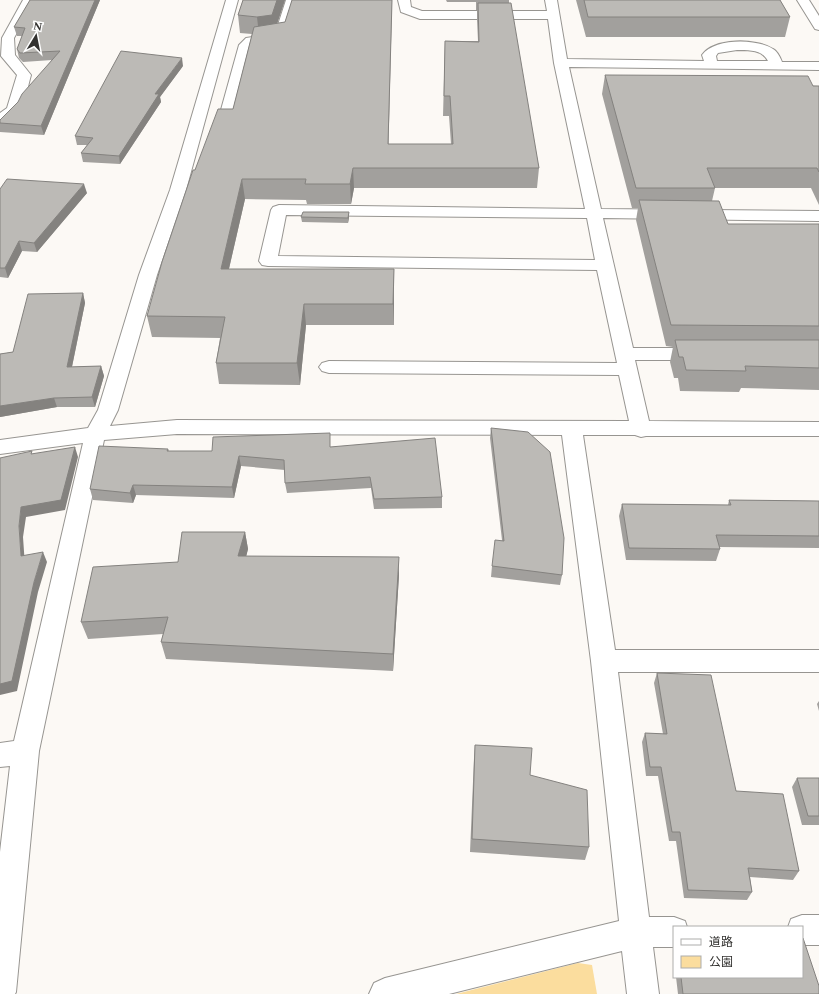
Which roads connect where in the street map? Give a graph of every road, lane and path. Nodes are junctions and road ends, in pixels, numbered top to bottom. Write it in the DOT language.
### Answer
graph roads {
  1 [pos="29,0"];
  2 [pos="232,0"];
  3 [pos="292,0"];
  4 [pos="388,0"];
  5 [pos="404,0"];
  6 [pos="551,0"];
  7 [pos="803,0"];
  8 [pos="553,15"];
  9 [pos="819,26"];
  10 [pos="561,63"];
  11 [pos="711,65"];
  12 [pos="778,66"];
  13 [pos="819,66"];
  14 [pos="226,117"];
  15 [pos="0,119"];
  16 [pos="593,215"];
  17 [pos="819,216"];
  18 [pos="604,265"];
  19 [pos="718,354"];
  20 [pos="626,361"];
  21 [pos="329,367"];
  22 [pos="572,429"];
  23 [pos="819,429"];
  24 [pos="641,430"];
  25 [pos="95,434"];
  26 [pos="0,447"];
  27 [pos="604,661"];
  28 [pos="819,661"];
  29 [pos="12,753"];
  30 [pos="803,930"];
  31 [pos="819,930"];
  32 [pos="637,932"];
  33 [pos="673,932"];
  34 [pos="0,992"];
  35 [pos="385,994"];
  36 [pos="643,994"];
  1 -- 15 [label="street"];
  2 -- 25 [label="street"];
  3 -- 14 [label="street"];
  4 -- 5 [label="street"];
  5 -- 8 [label="street"];
  6 -- 8 [label="street"];
  7 -- 9 [label="street"];
  8 -- 10 [label="street"];
  10 -- 11 [label="street"];
  10 -- 16 [label="street"];
  11 -- 12 [label="street"];
  11 -- 12 [label="street"];
  12 -- 13 [label="street"];
  16 -- 17 [label="street"];
  16 -- 18 [label="street"];
  16 -- 18 [label="street"];
  18 -- 20 [label="street"];
  19 -- 20 [label="street"];
  20 -- 21 [label="street"];
  20 -- 24 [label="street"];
  22 -- 24 [label="street"];
  22 -- 25 [label="street"];
  22 -- 27 [label="street"];
  23 -- 24 [label="street"];
  25 -- 26 [label="street"];
  25 -- 29 [label="street"];
  27 -- 28 [label="street"];
  27 -- 32 [label="street"];
  29 -- 34 [label="street"];
  30 -- 31 [label="street"];
  32 -- 33 [label="street"];
  32 -- 35 [label="street"];
  32 -- 36 [label="street"];
}
